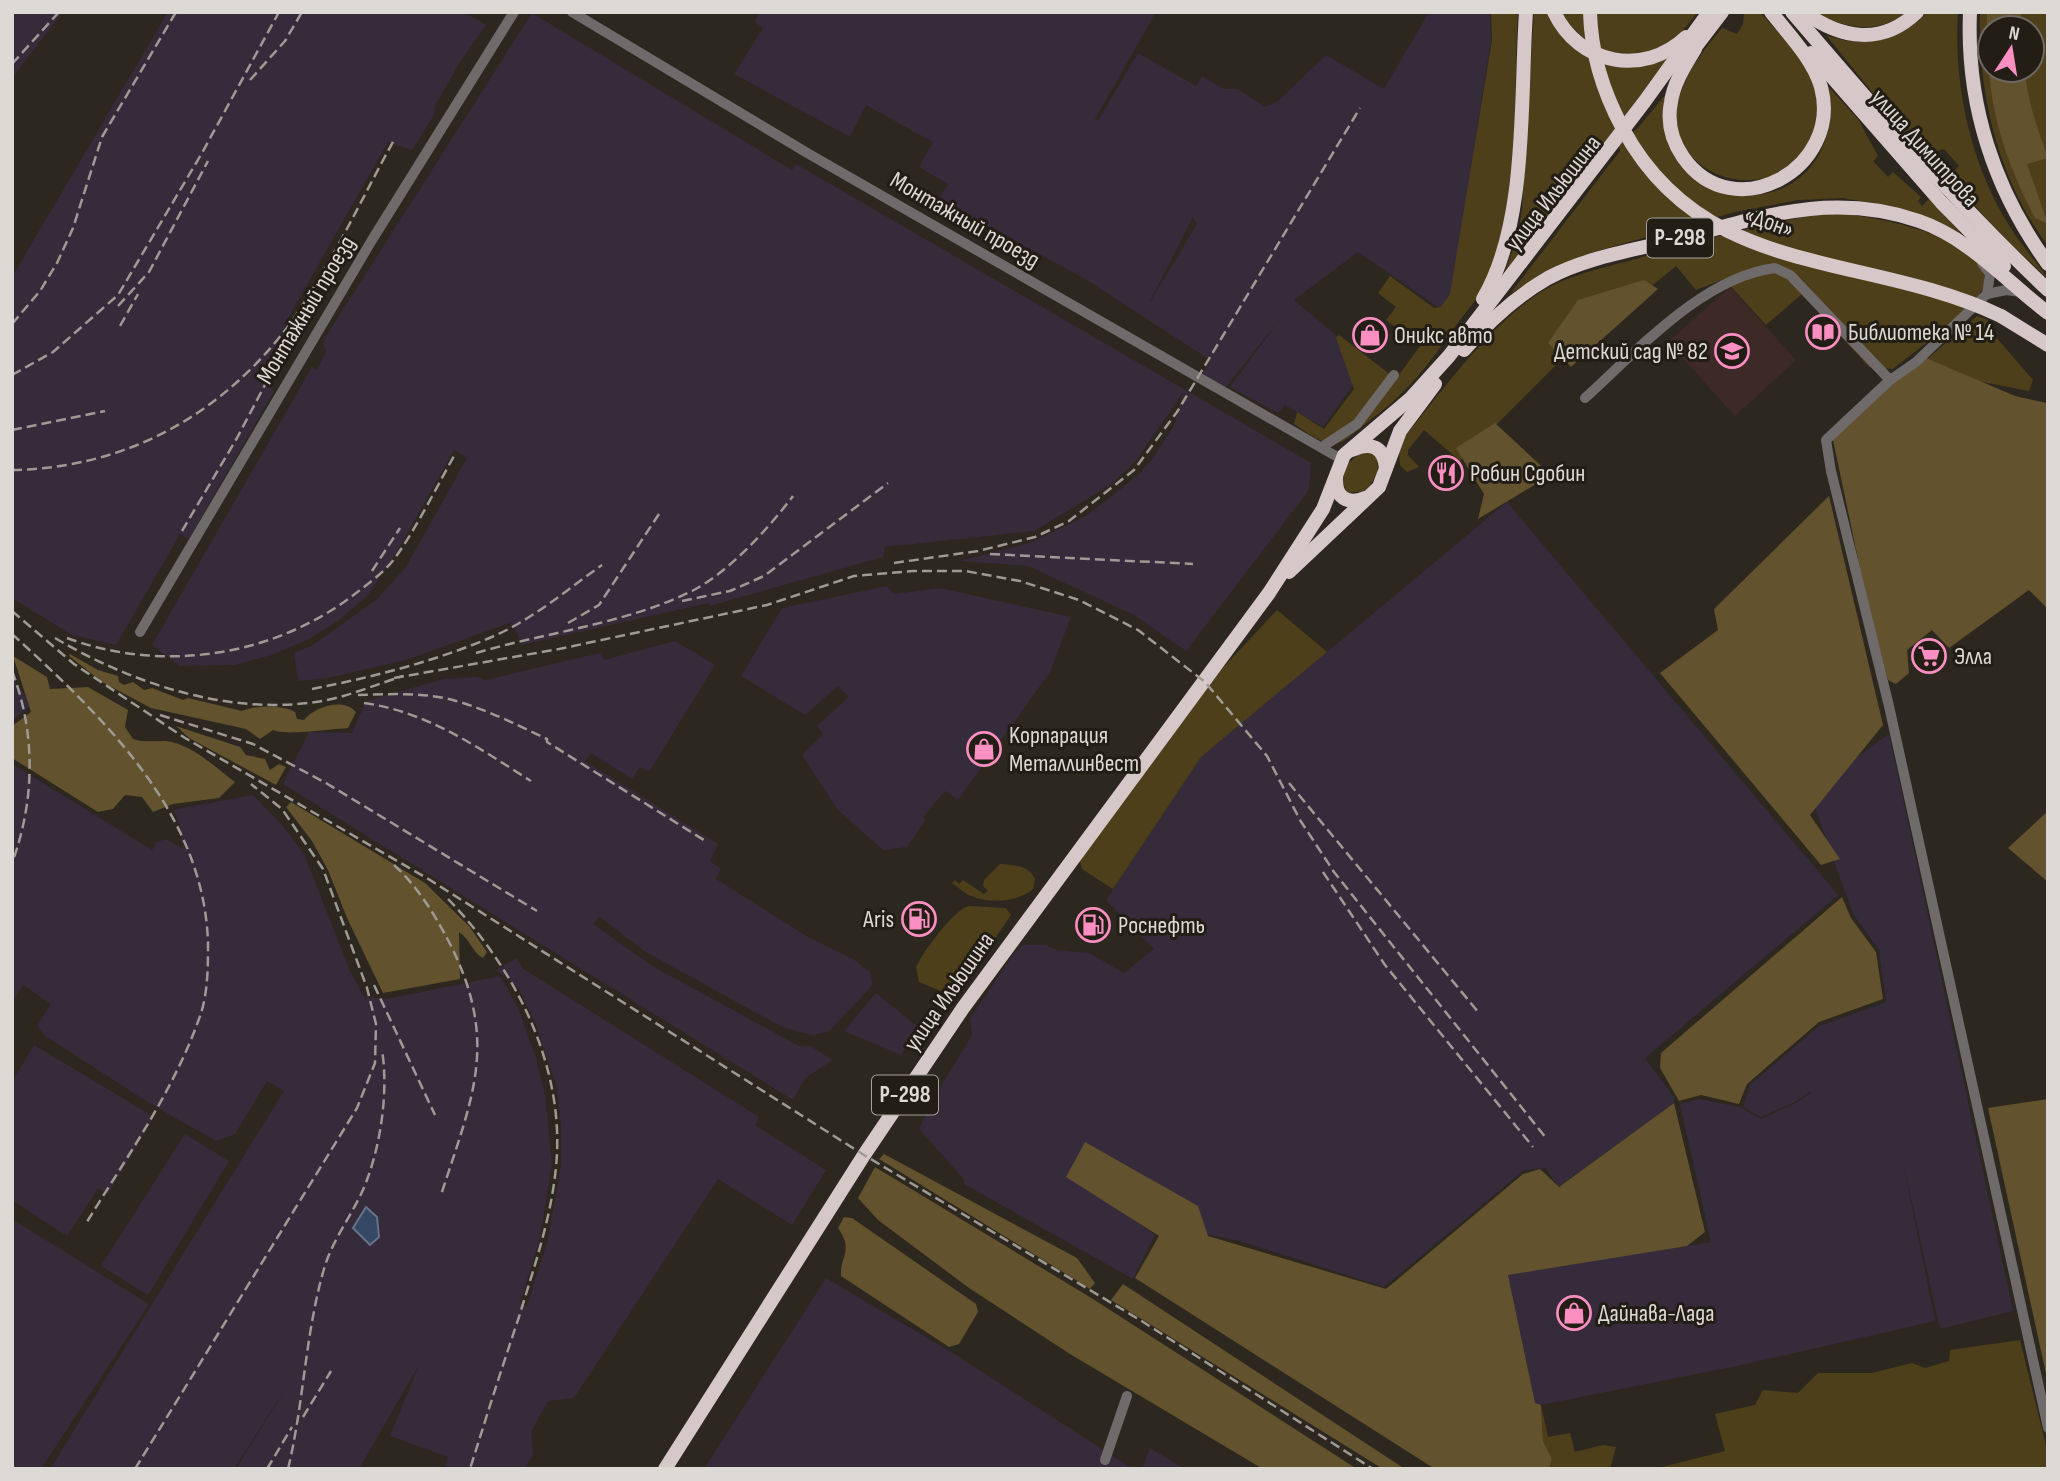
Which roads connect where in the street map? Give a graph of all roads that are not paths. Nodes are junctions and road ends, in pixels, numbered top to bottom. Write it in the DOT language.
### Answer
graph roads {
  1 [pos="514,12"];
  2 [pos="572,12"];
  3 [pos="1525,12"];
  4 [pos="1554,12"];
  5 [pos="1590,12"];
  6 [pos="1773,12"];
  7 [pos="1792,12"];
  8 [pos="1804,12"];
  9 [pos="1917,12"];
  10 [pos="1970,12"];
  11 [pos="1714,15"];
  12 [pos="1695,49"];
  13 [pos="1967,246"];
  14 [pos="2048,264"];
  15 [pos="2048,290"];
  16 [pos="2021,292"];
  17 [pos="1987,294"];
  18 [pos="2048,310"];
  19 [pos="2048,345"];
  20 [pos="1394,375"];
  21 [pos="1890,380"];
  22 [pos="1428,386"];
  23 [pos="1585,398"];
  24 [pos="1417,399"];
  25 [pos="1322,447"];
  26 [pos="1342,460"];
  27 [pos="1386,469"];
  28 [pos="1371,495"];
  29 [pos="1269,593"];
  30 [pos="140,632"];
  31 [pos="1128,1396"];
  32 [pos="2048,1427"];
  33 [pos="1105,1460"];
  34 [pos="665,1469"];
  1 -- 30 [label="street, Монтажный проезд"];
  2 -- 25 [label="street, Монтажный проезд"];
  3 -- 22 [label="highway"];
  4 -- 11 [label="highway"];
  5 -- 19 [label="highway, «Дон», bridge"];
  6 -- 12 [label="highway"];
  6 -- 18 [label="highway, улица Димитрова"];
  7 -- 15 [label="highway, улица Димитрова"];
  8 -- 9 [label="highway"];
  10 -- 14 [label="highway"];
  11 -- 12 [label="highway, улица Ильюшина / Р-298"];
  11 -- 22 [label="highway, улица Ильюшина / Р-298"];
  12 -- 22 [label="highway, улица Ильюшина / Р-298"];
  13 -- 16 [label="highway, Р-298"];
  13 -- 17 [label="street"];
  13 -- 22 [label="highway, Р-298"];
  16 -- 17 [label="street"];
  16 -- 18 [label="highway, Р-298"];
  17 -- 21 [label="street"];
  20 -- 25 [label="street"];
  21 -- 23 [label="street"];
  21 -- 32 [label="street"];
  22 -- 24 [label="highway, улица Ильюшина / Р-298"];
  24 -- 26 [label="highway, Р-298"];
  24 -- 27 [label="highway, Р-298"];
  25 -- 26 [label="street, Монтажный проезд"];
  26 -- 27 [label="highway"];
  26 -- 28 [label="highway"];
  26 -- 29 [label="highway, Р-298"];
  27 -- 28 [label="highway, Р-298"];
  28 -- 29 [label="highway, Р-298"];
  29 -- 34 [label="highway, улица Ильюшина / Р-298"];
  31 -- 33 [label="street"];
}
